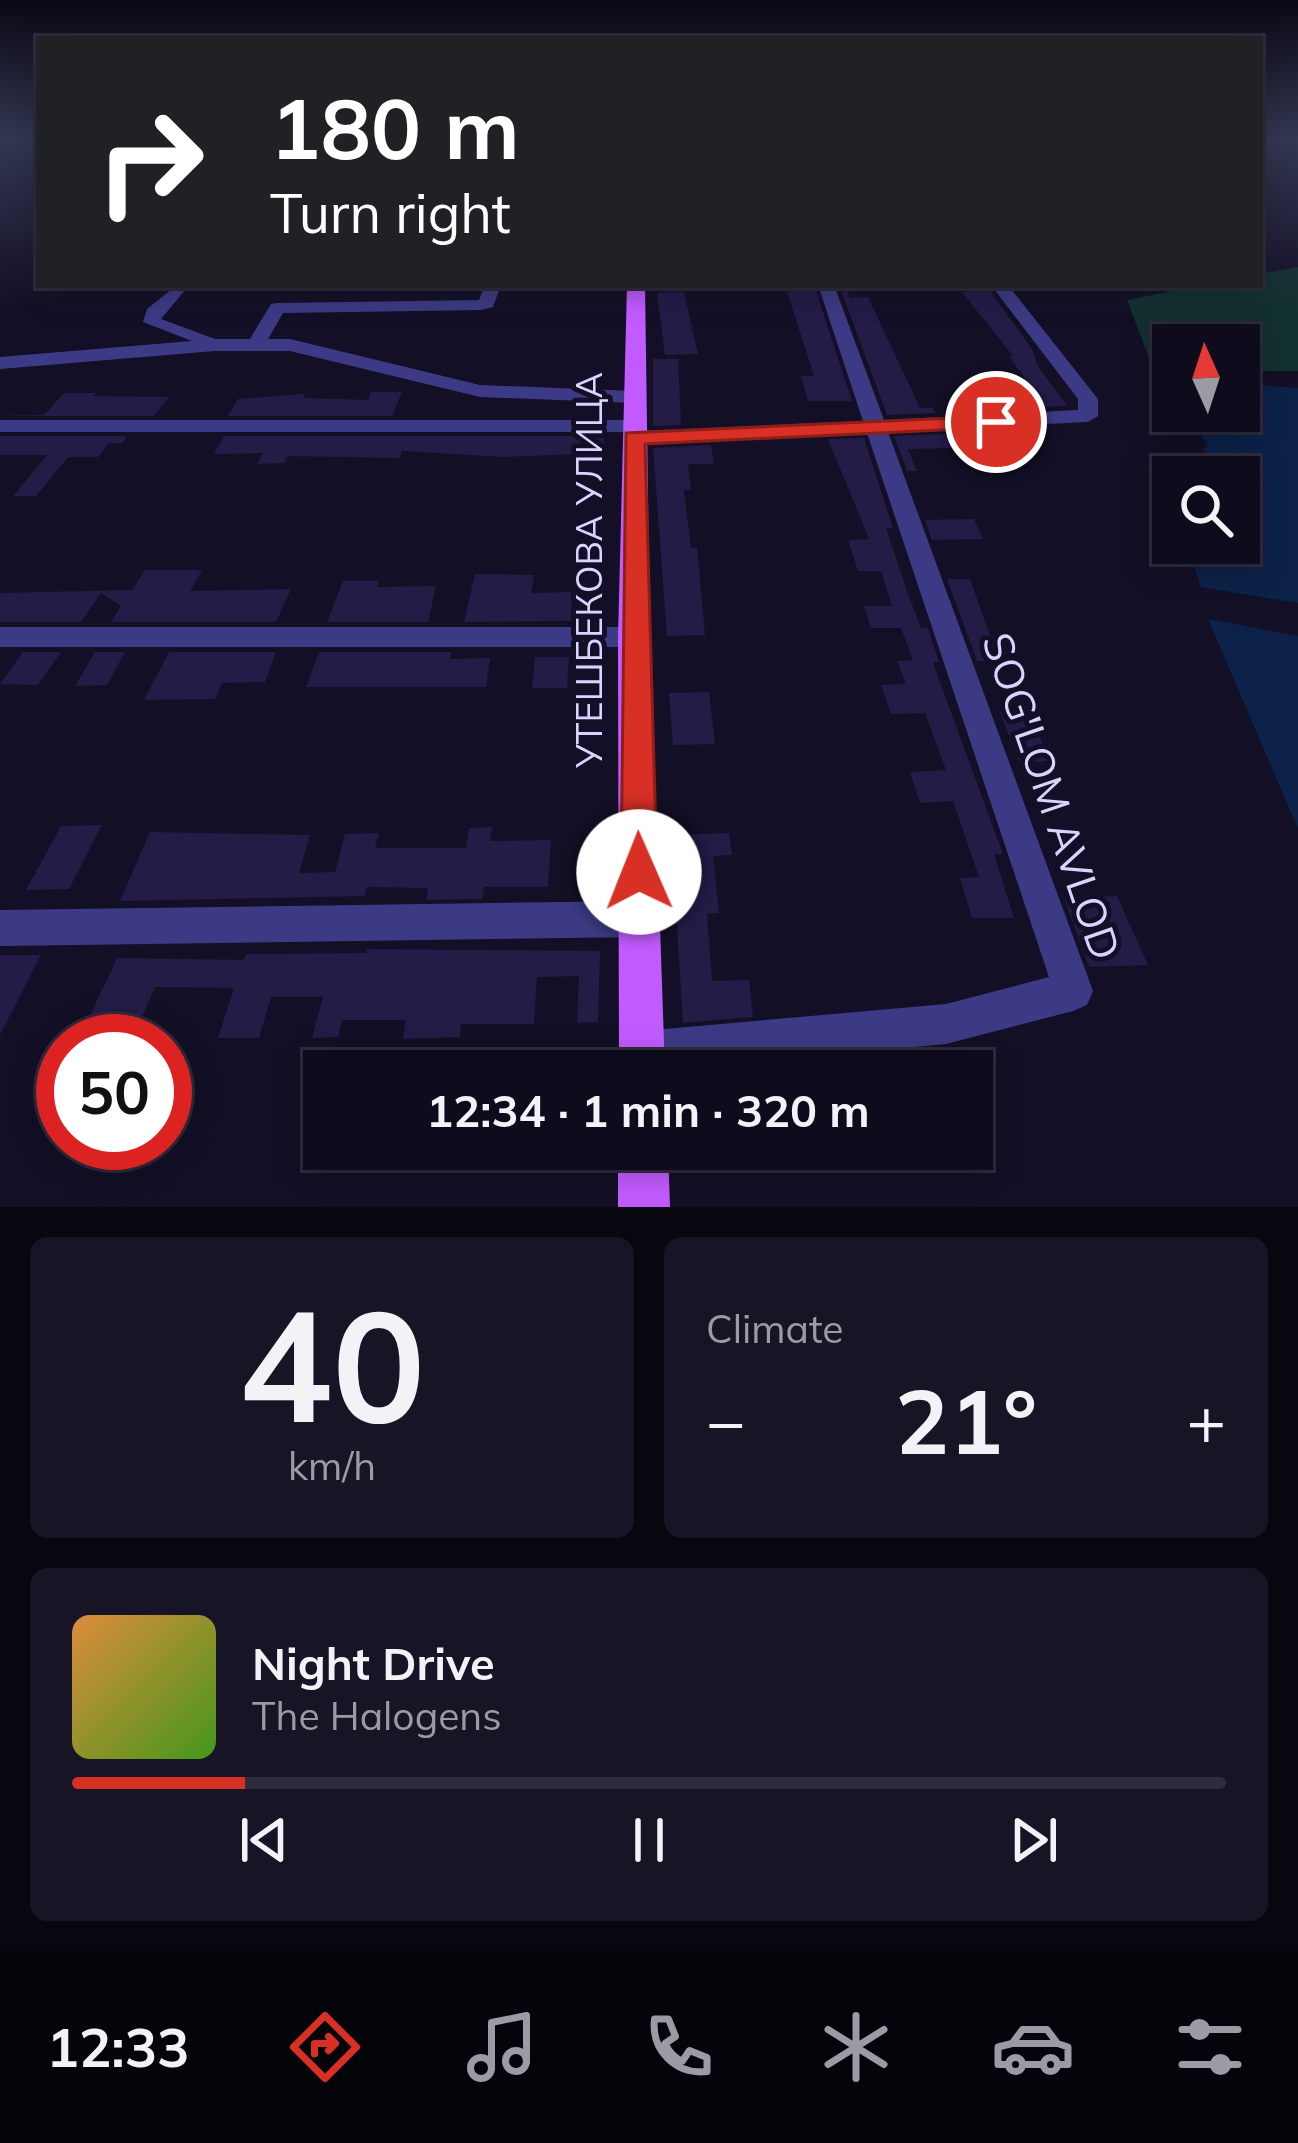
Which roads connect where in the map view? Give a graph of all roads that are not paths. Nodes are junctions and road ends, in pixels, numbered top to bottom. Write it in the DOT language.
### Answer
graph roads {
  1 [pos="492,288"];
  2 [pos="636,288"];
  3 [pos="827,288"];
  4 [pos="1001,288"];
  5 [pos="176,290"];
  6 [pos="257,343"];
  7 [pos="215,344"];
  8 [pos="0,363"];
  9 [pos="634,421"];
  10 [pos="0,426"];
  11 [pos="875,427"];
  12 [pos="0,637"];
  13 [pos="634,637"];
  14 [pos="640,919"];
  15 [pos="0,928"];
  16 [pos="642,1050"];
  17 [pos="738,1050"];
  18 [pos="643,1170"];
  19 [pos="644,1207"];
  1 -- 6 [label="street"];
  2 -- 9 [label="main road, УТЕШБЕКОВА УЛИЦА"];
  3 -- 11 [label="street, SOG'LOM AVLOD"];
  4 -- 11 [label="street"];
  5 -- 7 [label="street"];
  6 -- 7 [label="street"];
  6 -- 9 [label="street"];
  7 -- 8 [label="street"];
  9 -- 10 [label="street"];
  9 -- 11 [label="street"];
  9 -- 13 [label="main road, УТЕШБЕКОВА УЛИЦА"];
  11 -- 17 [label="street, SOG'LOM AVLOD"];
  12 -- 13 [label="street"];
  13 -- 14 [label="main road, УТЕШБЕКОВА УЛИЦА"];
  14 -- 15 [label="street"];
  14 -- 16 [label="main road, УТЕШБЕКОВА УЛИЦА"];
  18 -- 19 [label="main road"];
}
